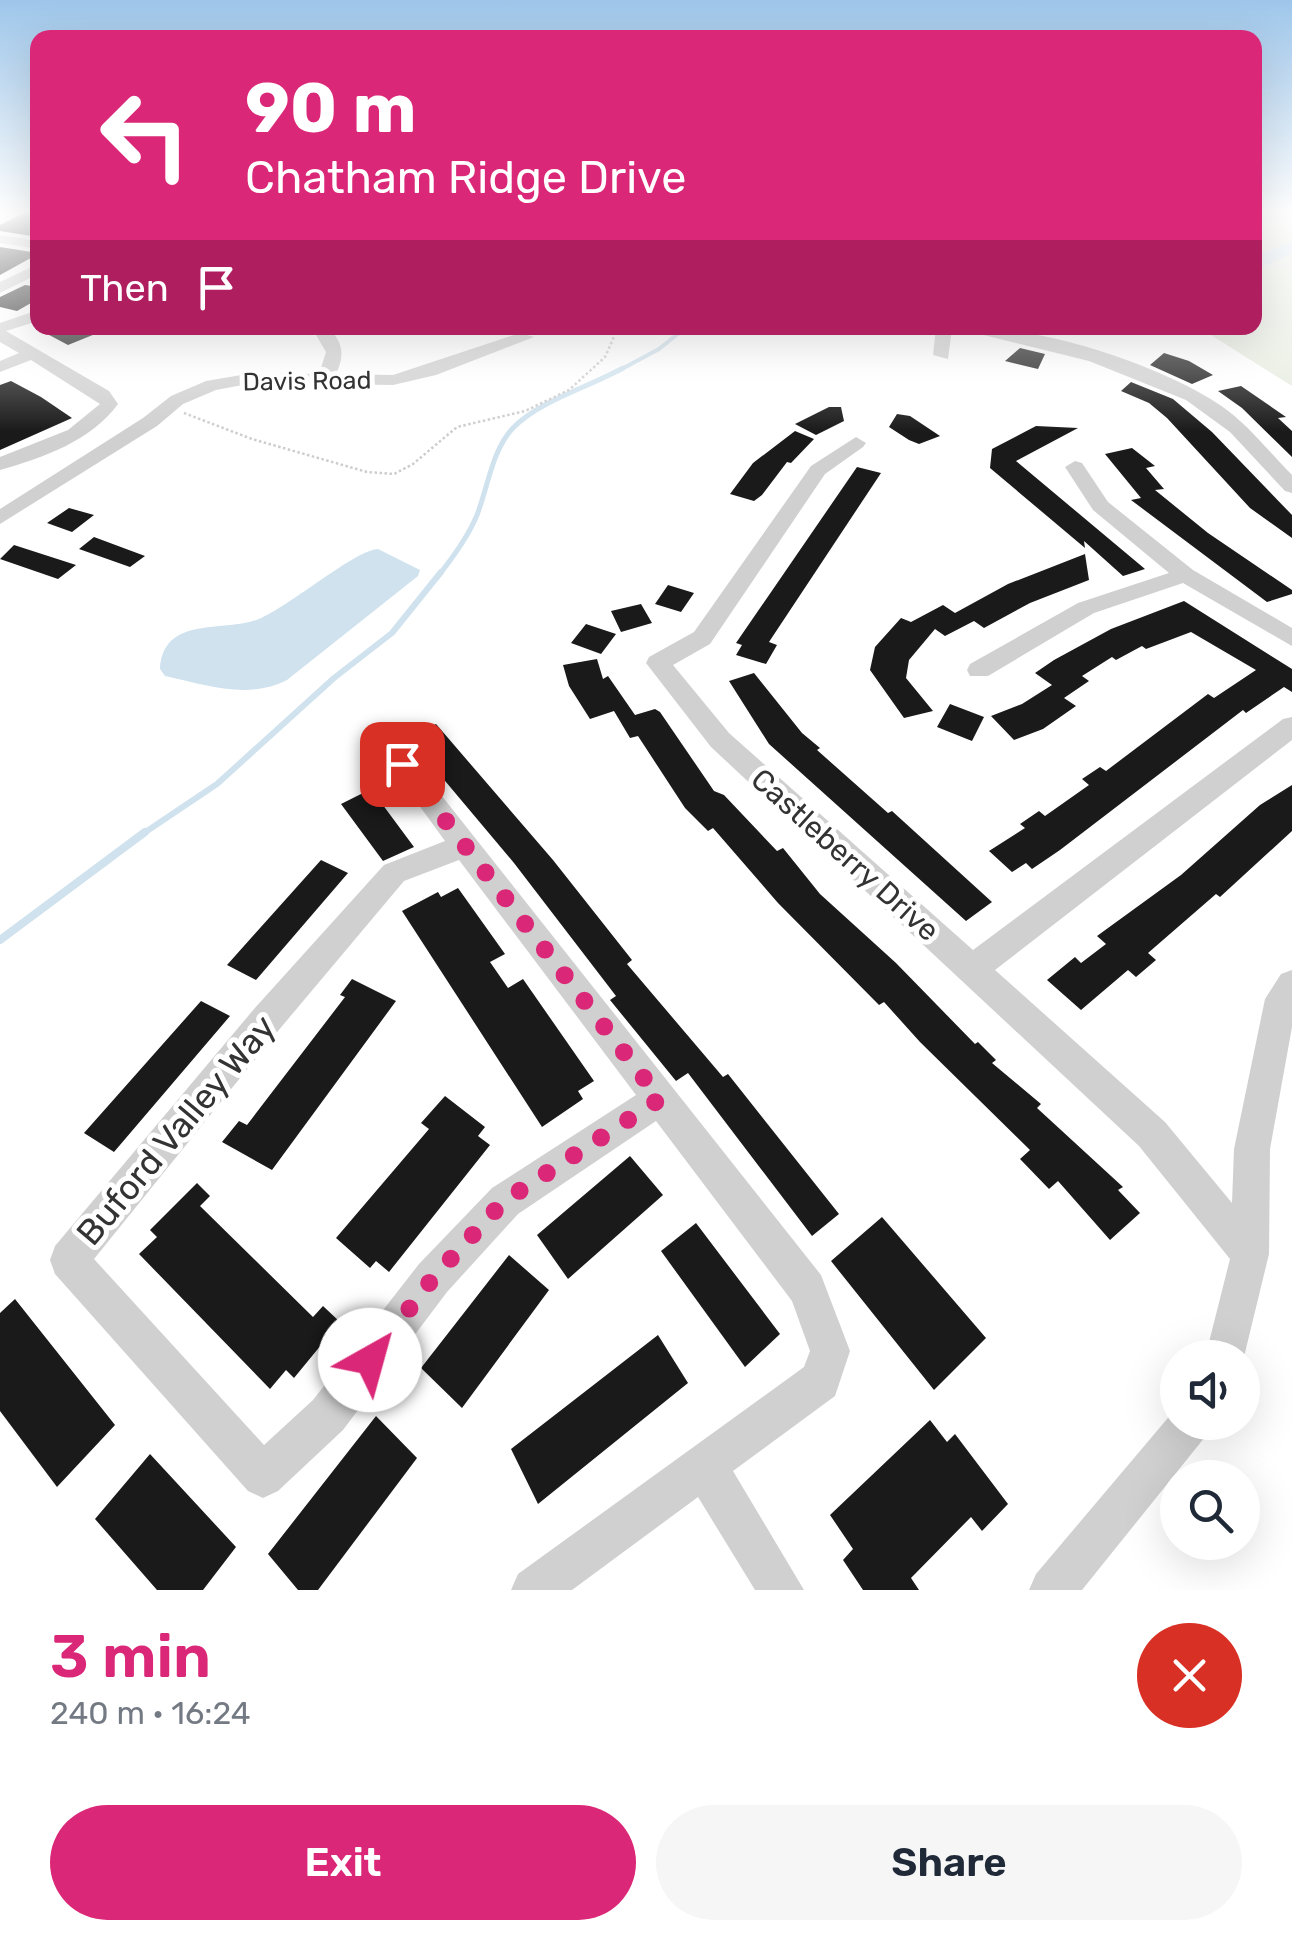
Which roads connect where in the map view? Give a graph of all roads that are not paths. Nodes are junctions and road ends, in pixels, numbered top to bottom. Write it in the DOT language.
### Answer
graph roads {
  1 [pos="30,319"];
  2 [pos="0,332"];
  3 [pos="328,335"];
  4 [pos="943,335"];
  5 [pos="994,335"];
  6 [pos="526,336"];
  7 [pos="34,353"];
  8 [pos="942,355"];
  9 [pos="0,367"];
  10 [pos="325,379"];
  11 [pos="856,443"];
  12 [pos="0,464"];
  13 [pos="1076,467"];
  14 [pos="1292,487"];
  15 [pos="0,518"];
  16 [pos="1185,575"];
  17 [pos="1292,638"];
  18 [pos="978,670"];
  19 [pos="1292,726"];
  20 [pos="402,764"];
  21 [pos="465,846"];
  22 [pos="971,970"];
  23 [pos="1292,984"];
  24 [pos="660,1099"];
  25 [pos="1250,1254"];
  26 [pos="1229,1340"];
  27 [pos="1175,1440"];
  28 [pos="704,1466"];
  29 [pos="534,1590"];
  30 [pos="781,1590"];
  31 [pos="1052,1590"];
  1 -- 2 [label="street"];
  2 -- 7 [label="street"];
  3 -- 10 [label="street"];
  4 -- 8 [label="street"];
  5 -- 14 [label="street"];
  6 -- 10 [label="street, Davis Road"];
  7 -- 9 [label="street"];
  7 -- 12 [label="street"];
  10 -- 15 [label="street, Davis Road"];
  11 -- 22 [label="street, Castleberry Drive"];
  13 -- 16 [label="street"];
  16 -- 17 [label="street"];
  16 -- 18 [label="street"];
  19 -- 22 [label="street"];
  20 -- 21 [label="street"];
  21 -- 24 [label="street"];
  21 -- 24 [label="street, Buford Valley Way"];
  22 -- 25 [label="street, Castleberry Drive"];
  23 -- 25 [label="street"];
  24 -- 28 [label="street"];
  25 -- 26 [label="street"];
  27 -- 31 [label="street"];
  28 -- 29 [label="street"];
  28 -- 30 [label="street"];
}
